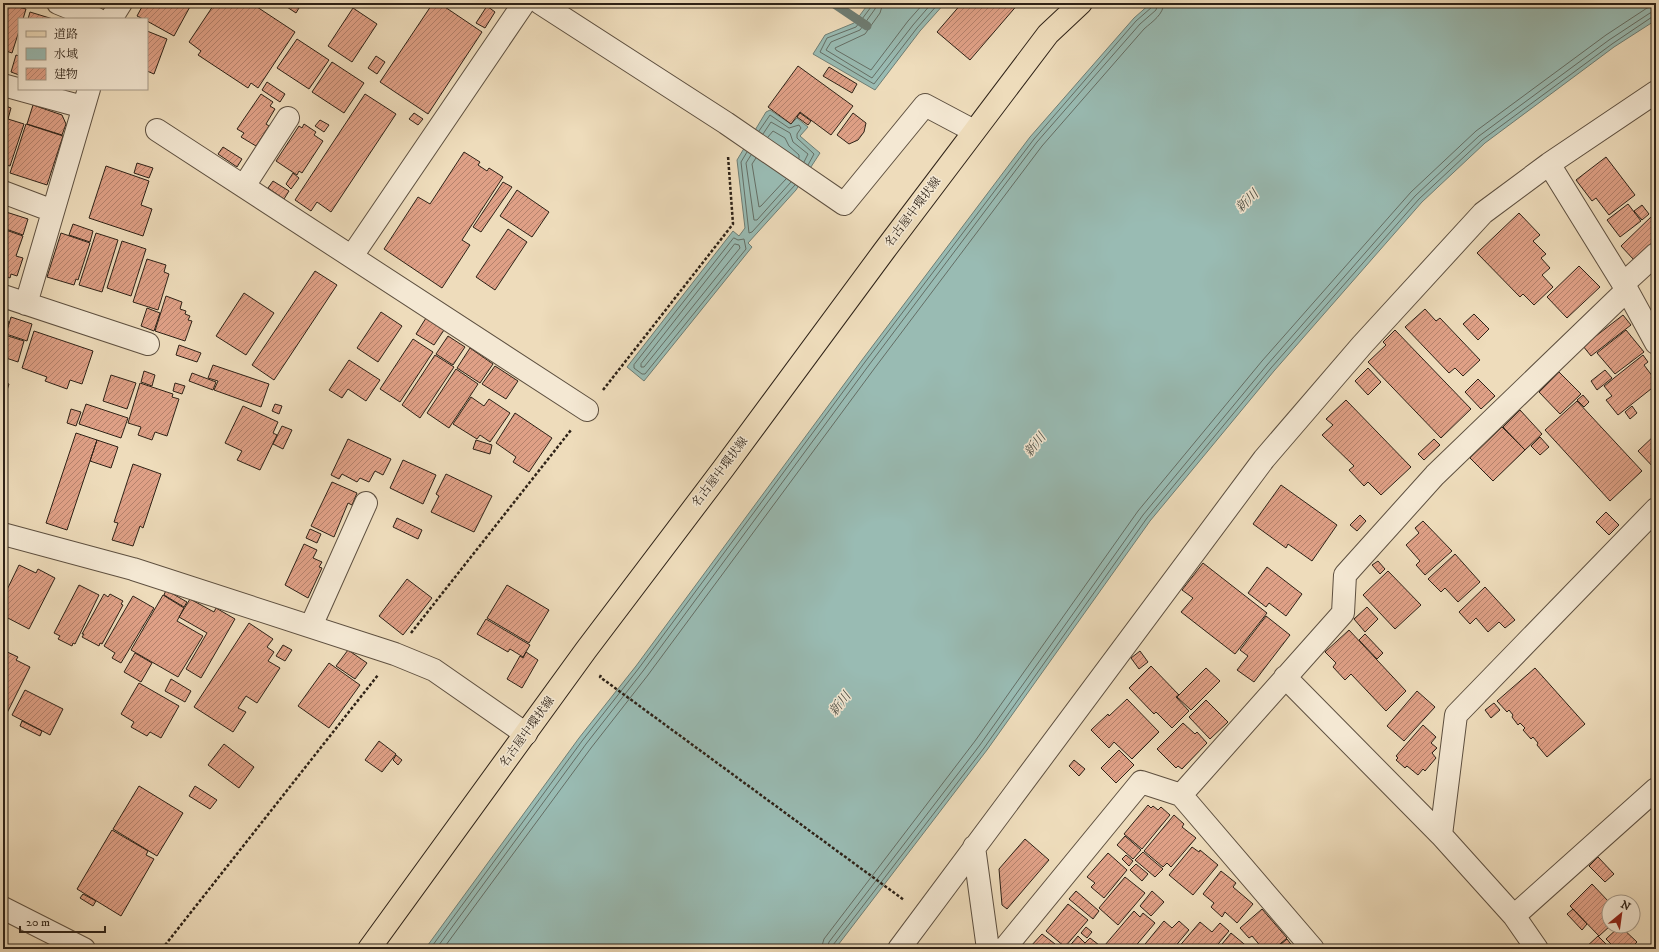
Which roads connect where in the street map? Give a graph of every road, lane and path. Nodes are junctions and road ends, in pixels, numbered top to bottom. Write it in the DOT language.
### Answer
graph roads {
  1 [pos="58,3"];
  2 [pos="121,3"];
  3 [pos="524,3"];
  4 [pos="540,3"];
  5 [pos="1081,3"];
  6 [pos="95,18"];
  7 [pos="112,18"];
  8 [pos="3,85"];
  9 [pos="18,87"];
  10 [pos="35,90"];
  11 [pos="1656,92"];
  12 [pos="86,98"];
  13 [pos="288,118"];
  14 [pos="726,123"];
  15 [pos="157,130"];
  16 [pos="974,131"];
  17 [pos="1549,164"];
  18 [pos="244,186"];
  19 [pos="3,192"];
  20 [pos="53,211"];
  21 [pos="1656,254"];
  22 [pos="352,256"];
  23 [pos="1625,287"];
  24 [pos="3,296"];
  25 [pos="26,304"];
  26 [pos="1656,343"];
  27 [pos="148,344"];
  28 [pos="587,410"];
  29 [pos="366,503"];
  30 [pos="1656,509"];
  31 [pos="3,534"];
  32 [pos="311,626"];
  33 [pos="395,654"];
  34 [pos="600,677"];
  35 [pos="1285,677"];
  36 [pos="526,734"];
  37 [pos="1656,789"];
  38 [pos="1181,795"];
  39 [pos="1441,835"];
  40 [pos="974,847"];
  41 [pos="906,902"];
  42 [pos="3,908"];
  43 [pos="1514,916"];
  44 [pos="84,949"];
  45 [pos="162,949"];
  46 [pos="369,949"];
  47 [pos="899,949"];
  48 [pos="988,949"];
  49 [pos="1004,949"];
  50 [pos="1313,949"];
  51 [pos="1537,949"];
  1 -- 6 [label="street"];
  2 -- 7 [label="street"];
  3 -- 22 [label="street"];
  4 -- 14 [label="street"];
  5 -- 16 [label="main road, 名古屋中環状線"];
  8 -- 9 [label="street"];
  10 -- 12 [label="street"];
  11 -- 17 [label="street"];
  12 -- 20 [label="street"];
  13 -- 18 [label="street"];
  14 -- 16 [label="street"];
  14 -- 28 [label="path"];
  15 -- 18 [label="street"];
  16 -- 36 [label="main road, 名古屋中環状線"];
  17 -- 23 [label="street"];
  17 -- 40 [label="street"];
  18 -- 22 [label="street"];
  19 -- 20 [label="street"];
  20 -- 25 [label="street"];
  21 -- 23 [label="street"];
  22 -- 28 [label="street"];
  23 -- 26 [label="street"];
  23 -- 35 [label="street"];
  24 -- 25 [label="street"];
  25 -- 27 [label="street"];
  28 -- 33 [label="path"];
  29 -- 32 [label="street"];
  30 -- 39 [label="street"];
  31 -- 32 [label="street"];
  32 -- 33 [label="street"];
  33 -- 36 [label="street"];
  33 -- 45 [label="path"];
  34 -- 41 [label="path"];
  35 -- 38 [label="street"];
  35 -- 39 [label="street"];
  36 -- 46 [label="main road, 名古屋中環状線"];
  37 -- 43 [label="street"];
  38 -- 49 [label="street"];
  38 -- 50 [label="street"];
  39 -- 43 [label="street"];
  40 -- 47 [label="street"];
  40 -- 48 [label="street"];
  42 -- 44 [label="street"];
  43 -- 51 [label="street"];
}
